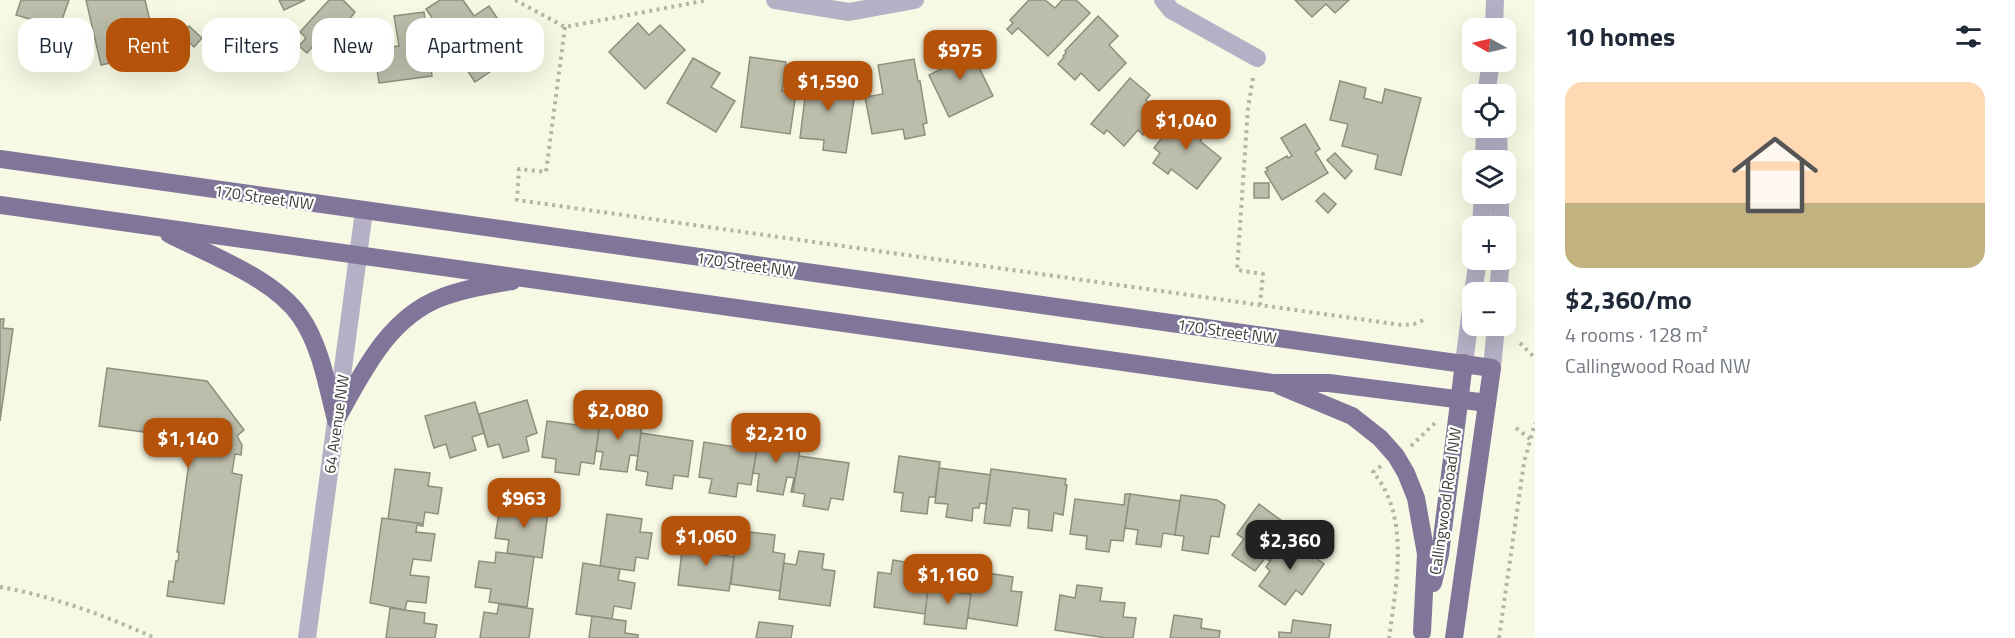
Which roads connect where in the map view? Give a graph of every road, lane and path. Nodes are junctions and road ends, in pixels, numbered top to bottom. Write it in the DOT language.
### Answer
graph roads {
  1 [pos="515,0"];
  2 [pos="708,0"];
  3 [pos="775,0"];
  4 [pos="915,0"];
  5 [pos="1163,0"];
  6 [pos="1495,0"];
  7 [pos="1494,18"];
  8 [pos="565,27"];
  9 [pos="1257,58"];
  10 [pos="0,159"];
  11 [pos="0,205"];
  12 [pos="364,211"];
  13 [pos="157,227"];
  14 [pos="358,255"];
  15 [pos="527,278"];
  16 [pos="1260,305"];
  17 [pos="1426,319"];
  18 [pos="1467,336"];
  19 [pos="1495,336"];
  20 [pos="1520,343"];
  21 [pos="1535,358"];
  22 [pos="1464,363"];
  23 [pos="1491,368"];
  24 [pos="1273,383"];
  25 [pos="1459,400"];
  26 [pos="1486,404"];
  27 [pos="336,420"];
  28 [pos="1438,420"];
  29 [pos="1535,423"];
  30 [pos="1516,428"];
  31 [pos="1530,439"];
  32 [pos="1406,450"];
  33 [pos="1387,462"];
  34 [pos="0,587"];
  35 [pos="1422,635"];
  36 [pos="155,638"];
  37 [pos="307,638"];
  38 [pos="1389,638"];
  39 [pos="1454,638"];
  40 [pos="1499,638"];
  1 -- 8 [label="path"];
  2 -- 8 [label="path"];
  3 -- 4 [label="street"];
  5 -- 9 [label="street"];
  6 -- 7 [label="street"];
  8 -- 16 [label="path"];
  9 -- 16 [label="path"];
  10 -- 12 [label="main road, 170 Street NW"];
  11 -- 13 [label="main road"];
  12 -- 14 [label="street, 64 Avenue NW"];
  12 -- 22 [label="main road, 170 Street NW"];
  13 -- 14 [label="main road"];
  13 -- 27 [label="main road"];
  14 -- 15 [label="main road"];
  14 -- 27 [label="street, 64 Avenue NW"];
  15 -- 24 [label="main road"];
  15 -- 27 [label="main road"];
  16 -- 17 [label="path"];
  18 -- 22 [label="street"];
  19 -- 23 [label="street"];
  20 -- 21 [label="path"];
  22 -- 23 [label="main road, 170 Street NW"];
  22 -- 25 [label="main road, Callingwood Road NW"];
  23 -- 26 [label="main road, Callingwood Road NW"];
  24 -- 25 [label="main road"];
  24 -- 35 [label="main road"];
  25 -- 26 [label="main road"];
  25 -- 35 [label="main road, Callingwood Road NW"];
  26 -- 39 [label="main road, Callingwood Road NW"];
  27 -- 37 [label="street, 64 Avenue NW"];
  28 -- 32 [label="path"];
  29 -- 31 [label="path"];
  30 -- 31 [label="path"];
  31 -- 40 [label="path"];
  33 -- 38 [label="path"];
  34 -- 36 [label="path"];
}
